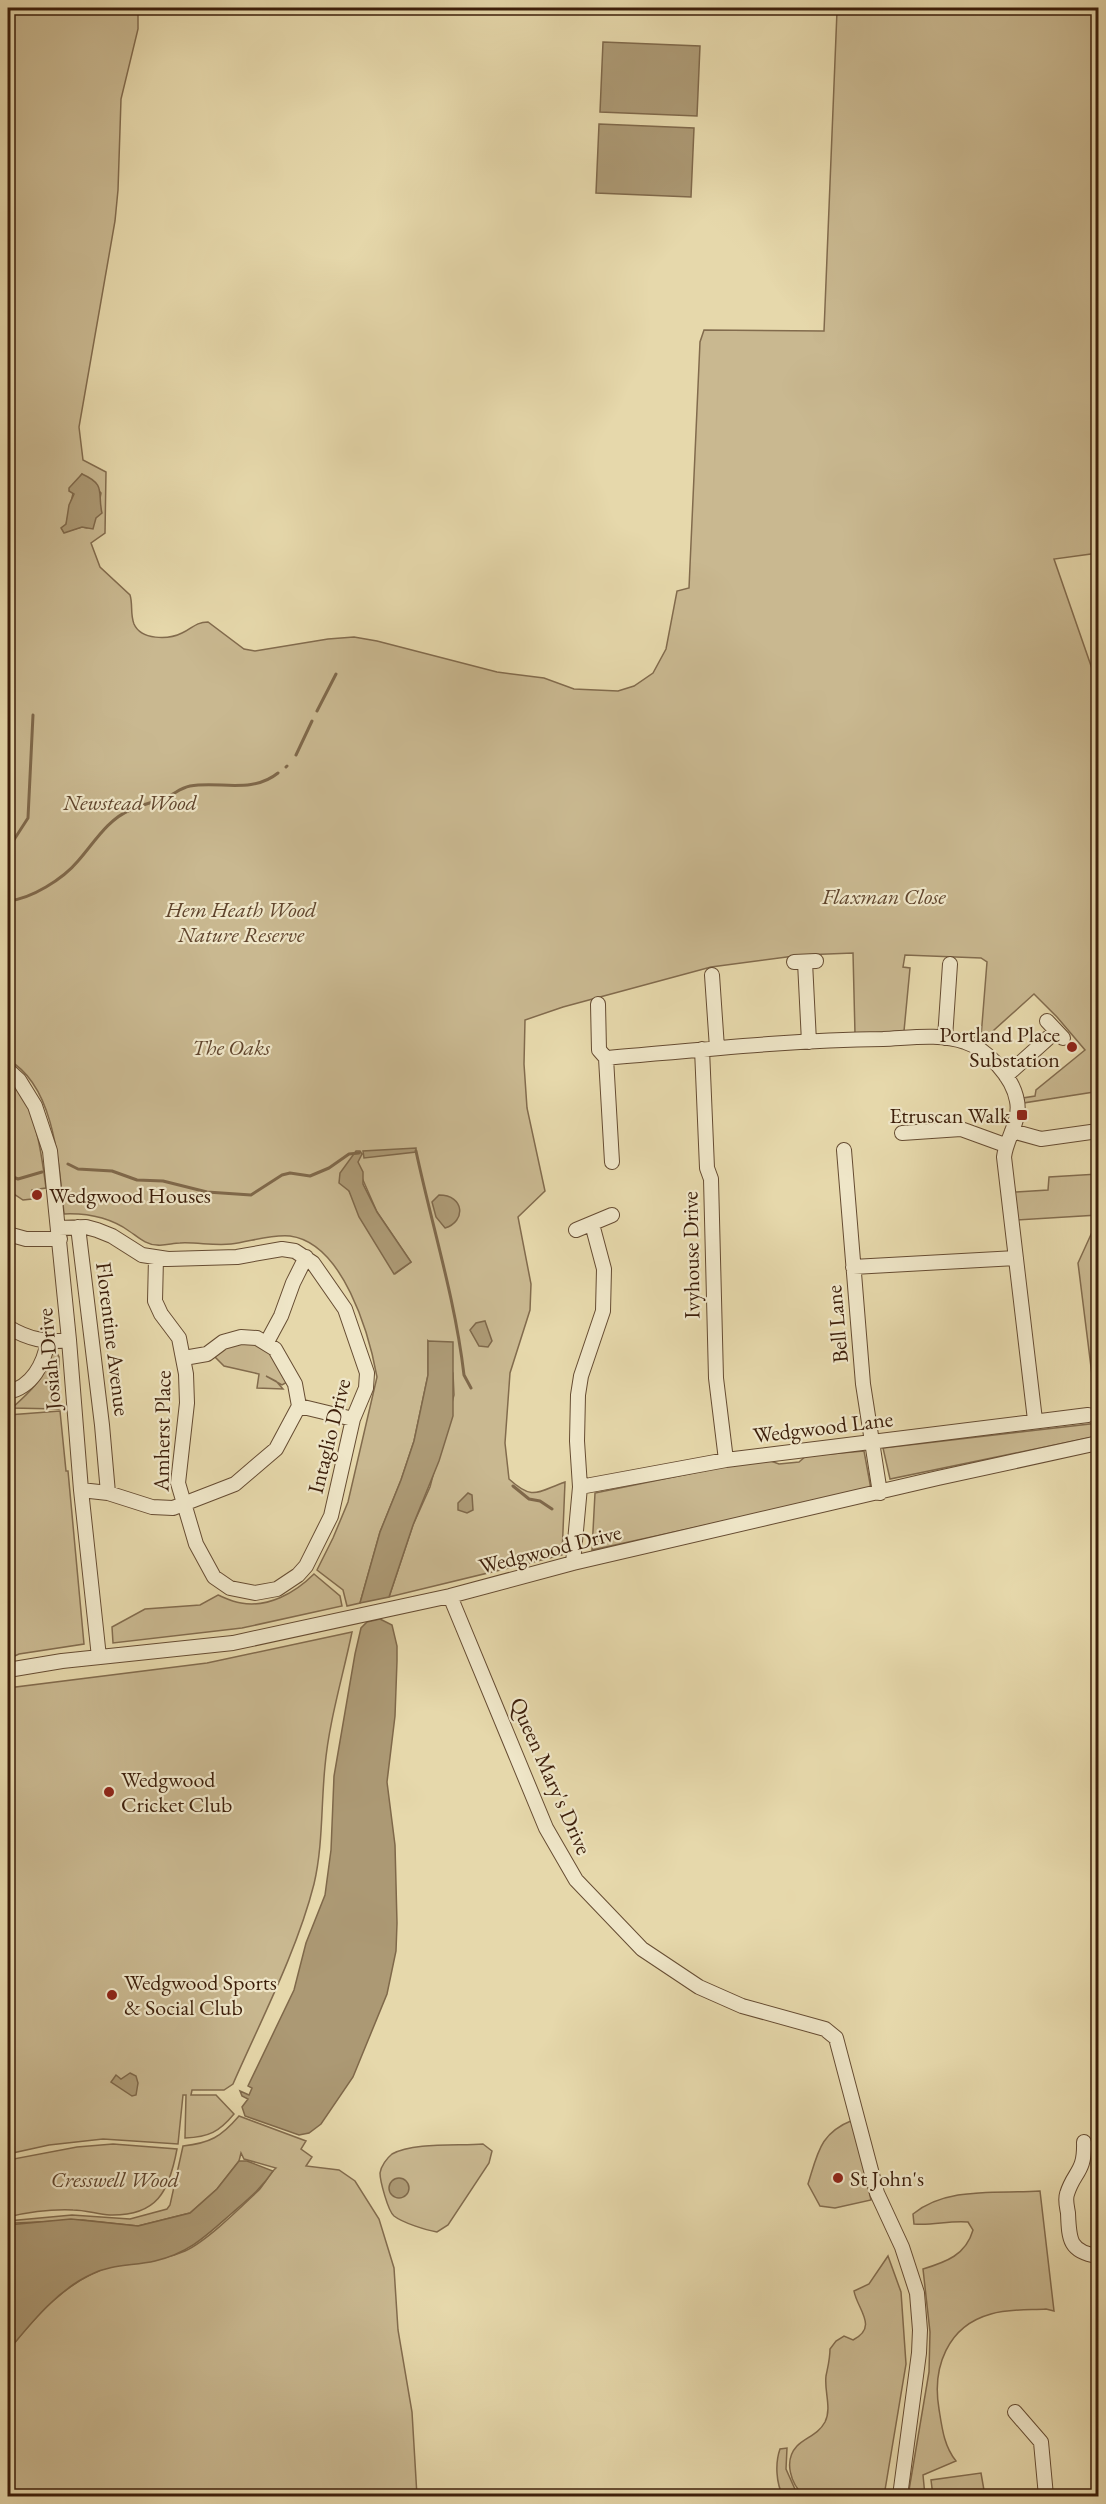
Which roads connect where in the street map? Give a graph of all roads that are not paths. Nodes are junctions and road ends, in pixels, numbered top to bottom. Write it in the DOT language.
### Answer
graph roads {
  1 [pos="805,962"];
  2 [pos="950,964"];
  3 [pos="712,975"];
  4 [pos="598,1004"];
  5 [pos="1055,1030"];
  6 [pos="945,1038"];
  7 [pos="809,1042"];
  8 [pos="717,1048"];
  9 [pos="702,1049"];
  10 [pos="606,1058"];
  11 [pos="8,1070"];
  12 [pos="1006,1076"];
  13 [pos="1012,1131"];
  14 [pos="1098,1131"];
  15 [pos="902,1133"];
  16 [pos="1005,1145"];
  17 [pos="844,1150"];
  18 [pos="612,1162"];
  19 [pos="612,1215"];
  20 [pos="592,1224"];
  21 [pos="78,1227"];
  22 [pos="576,1230"];
  23 [pos="59,1233"];
  24 [pos="8,1234"];
  25 [pos="306,1257"];
  26 [pos="156,1258"];
  27 [pos="1016,1258"];
  28 [pos="853,1267"];
  29 [pos="8,1327"];
  30 [pos="69,1340"];
  31 [pos="48,1341"];
  32 [pos="267,1342"];
  33 [pos="184,1358"];
  34 [pos="8,1392"];
  35 [pos="299,1406"];
  36 [pos="1088,1415"];
  37 [pos="353,1419"];
  38 [pos="1035,1420"];
  39 [pos="872,1442"];
  40 [pos="1098,1443"];
  41 [pos="726,1460"];
  42 [pos="580,1487"];
  43 [pos="81,1490"];
  44 [pos="108,1493"];
  45 [pos="880,1493"];
  46 [pos="183,1504"];
  47 [pos="573,1563"];
  48 [pos="450,1596"];
  49 [pos="99,1657"];
  50 [pos="8,1670"];
  51 [pos="1084,2142"];
  52 [pos="1098,2256"];
  53 [pos="1015,2412"];
  54 [pos="900,2496"];
  55 [pos="1046,2496"];
  1 -- 7 [label="street"];
  2 -- 6 [label="street"];
  3 -- 8 [label="street"];
  4 -- 10 [label="street"];
  5 -- 12 [label="street"];
  6 -- 7 [label="street"];
  6 -- 12 [label="street"];
  7 -- 8 [label="street"];
  8 -- 9 [label="street"];
  9 -- 10 [label="street"];
  9 -- 41 [label="street, Ivyhouse Drive"];
  10 -- 18 [label="street"];
  11 -- 23 [label="street, Josiah Drive"];
  12 -- 13 [label="street"];
  13 -- 14 [label="street"];
  13 -- 16 [label="street"];
  15 -- 16 [label="street"];
  16 -- 27 [label="street"];
  17 -- 28 [label="street, Bell Lane"];
  19 -- 20 [label="street"];
  20 -- 22 [label="street"];
  20 -- 42 [label="street"];
  21 -- 23 [label="street"];
  21 -- 26 [label="street"];
  21 -- 44 [label="street, Florentine Avenue"];
  23 -- 24 [label="street"];
  23 -- 30 [label="street, Josiah Drive"];
  25 -- 26 [label="street"];
  25 -- 32 [label="street"];
  25 -- 37 [label="street, Intaglio Drive"];
  26 -- 33 [label="street, Amherst Place"];
  27 -- 28 [label="street"];
  27 -- 38 [label="street"];
  28 -- 39 [label="street, Bell Lane"];
  29 -- 31 [label="street"];
  30 -- 31 [label="street"];
  30 -- 43 [label="street, Josiah Drive"];
  31 -- 34 [label="street"];
  32 -- 33 [label="street"];
  32 -- 35 [label="street"];
  33 -- 46 [label="street, Amherst Place"];
  35 -- 37 [label="street"];
  35 -- 46 [label="street"];
  36 -- 38 [label="street, Wedgwood Lane"];
  37 -- 46 [label="street, Intaglio Drive"];
  38 -- 39 [label="street, Wedgwood Lane"];
  39 -- 41 [label="street, Wedgwood Lane"];
  39 -- 45 [label="street, Bell Lane"];
  40 -- 45 [label="street, Wedgwood Drive"];
  41 -- 42 [label="street, Wedgwood Lane"];
  42 -- 47 [label="street"];
  43 -- 44 [label="street"];
  43 -- 49 [label="street, Josiah Drive"];
  44 -- 46 [label="street"];
  45 -- 47 [label="street, Wedgwood Drive"];
  47 -- 48 [label="street, Wedgwood Drive"];
  48 -- 49 [label="street, Wedgwood Drive"];
  48 -- 54 [label="street, Queen Mary's Drive"];
  49 -- 50 [label="street, Wedgwood Drive"];
  51 -- 52 [label="street"];
  53 -- 55 [label="street"];
}
